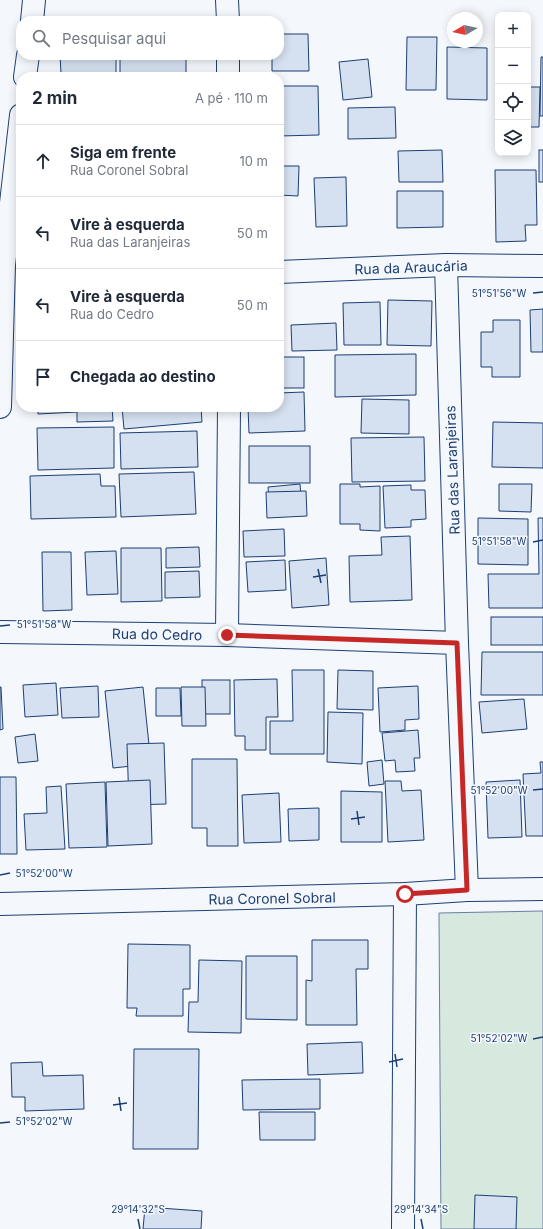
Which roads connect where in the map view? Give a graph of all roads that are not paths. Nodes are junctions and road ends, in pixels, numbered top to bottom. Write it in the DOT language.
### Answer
graph roads {
  1 [pos="34,0"];
  2 [pos="227,0"];
  3 [pos="32,16"];
  4 [pos="228,16"];
  5 [pos="27,60"];
  6 [pos="228,60"];
  7 [pos="26,72"];
  8 [pos="228,72"];
  9 [pos="16,173"];
  10 [pos="8,265"];
  11 [pos="446,265"];
  12 [pos="543,266"];
  13 [pos="284,272"];
  14 [pos="0,407"];
  15 [pos="229,412"];
  16 [pos="0,632"];
  17 [pos="227,635"];
  18 [pos="457,643"];
  19 [pos="543,889"];
  20 [pos="467,890"];
  21 [pos="405,894"];
  22 [pos="0,904"];
  23 [pos="403,1229"];
  1 -- 3 [label="street"];
  2 -- 4 [label="street"];
  5 -- 7 [label="street"];
  6 -- 8 [label="street"];
  9 -- 10 [label="street"];
  10 -- 14 [label="street"];
  11 -- 12 [label="street, Rua da Araucária"];
  11 -- 13 [label="street, Rua da Araucária"];
  11 -- 18 [label="street, Rua das Laranjeiras"];
  15 -- 17 [label="street"];
  16 -- 17 [label="street, Rua do Cedro"];
  17 -- 18 [label="street, Rua do Cedro"];
  18 -- 20 [label="street, Rua das Laranjeiras"];
  19 -- 20 [label="street, Rua Coronel Sobral"];
  20 -- 21 [label="street, Rua Coronel Sobral"];
  21 -- 22 [label="street, Rua Coronel Sobral"];
  21 -- 23 [label="street"];
}
